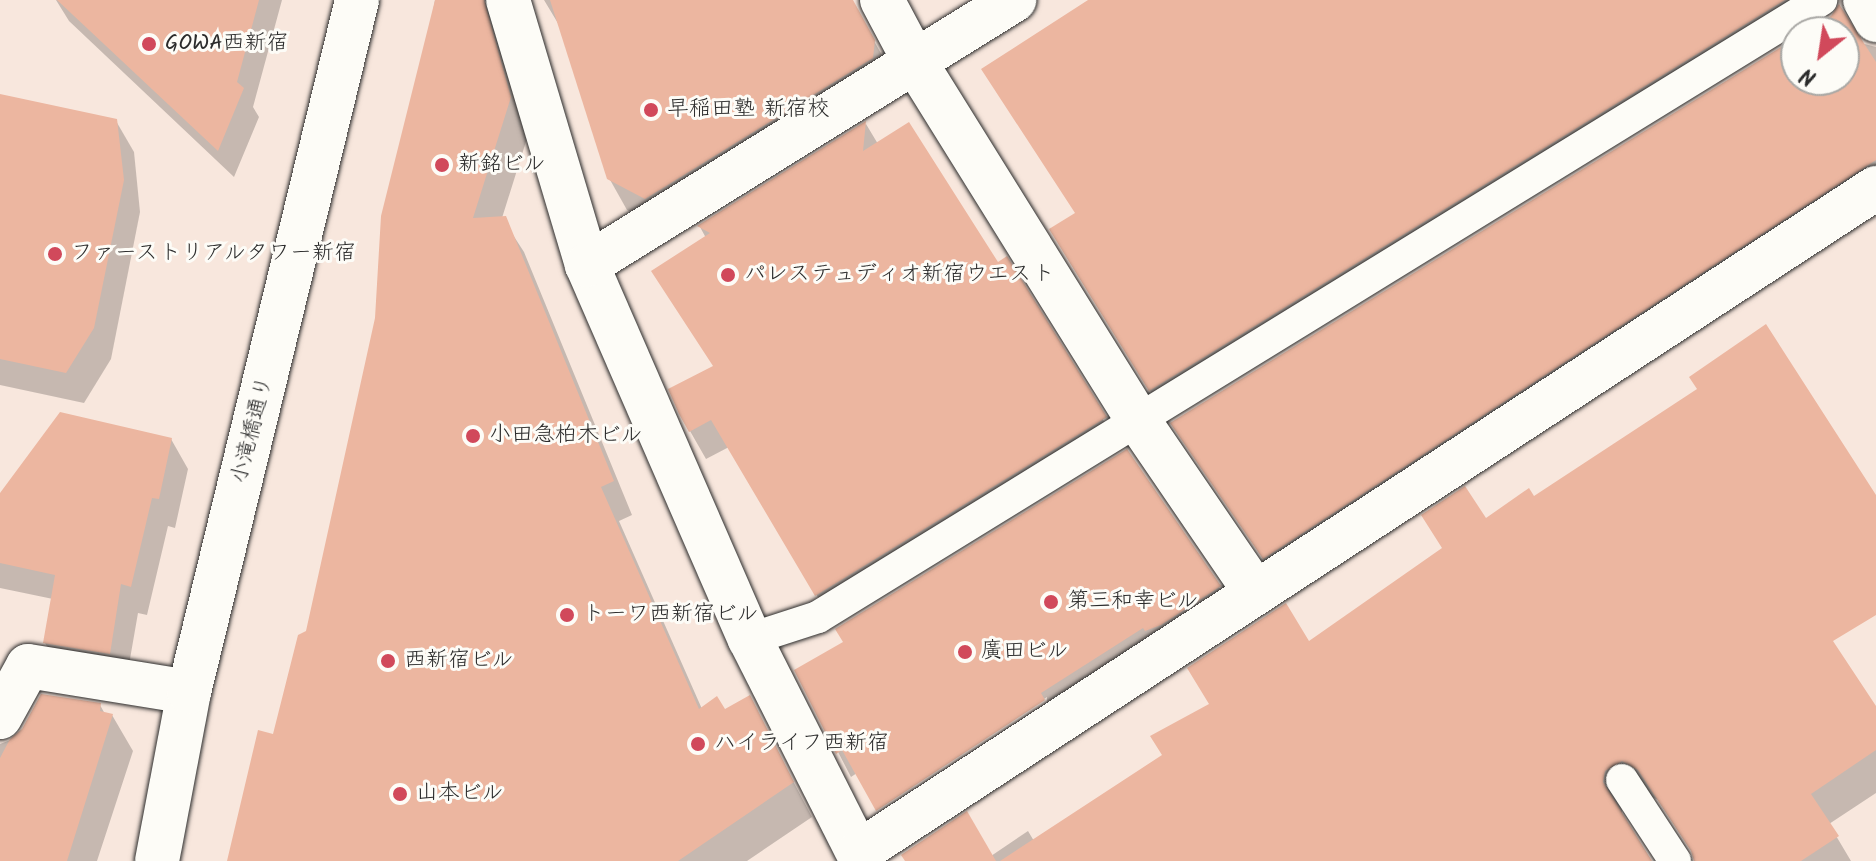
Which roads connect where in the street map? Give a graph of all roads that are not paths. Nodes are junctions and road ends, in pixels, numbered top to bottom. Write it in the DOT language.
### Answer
graph roads {
  1 [pos="357,0"];
  2 [pos="508,0"];
  3 [pos="882,0"];
  4 [pos="1014,0"];
  5 [pos="1821,0"];
  6 [pos="1865,0"];
  7 [pos="1876,20"];
  8 [pos="915,62"];
  9 [pos="1876,188"];
  10 [pos="587,265"];
  11 [pos="1138,420"];
  12 [pos="1256,593"];
  13 [pos="750,639"];
  14 [pos="189,692"];
  15 [pos="0,717"];
  16 [pos="1622,780"];
  17 [pos="861,857"];
  18 [pos="157,861"];
  19 [pos="1675,861"];
  1 -- 14 [label="street, 小滝橋通り"];
  2 -- 10 [label="street"];
  3 -- 8 [label="street"];
  4 -- 8 [label="street"];
  5 -- 11 [label="lane"];
  6 -- 7 [label="street"];
  8 -- 10 [label="street"];
  8 -- 11 [label="street"];
  9 -- 12 [label="street"];
  10 -- 13 [label="street"];
  11 -- 12 [label="street"];
  11 -- 13 [label="lane"];
  12 -- 17 [label="street"];
  13 -- 17 [label="street"];
  14 -- 15 [label="street"];
  14 -- 18 [label="street, 小滝橋通り"];
  16 -- 19 [label="lane"];
}
